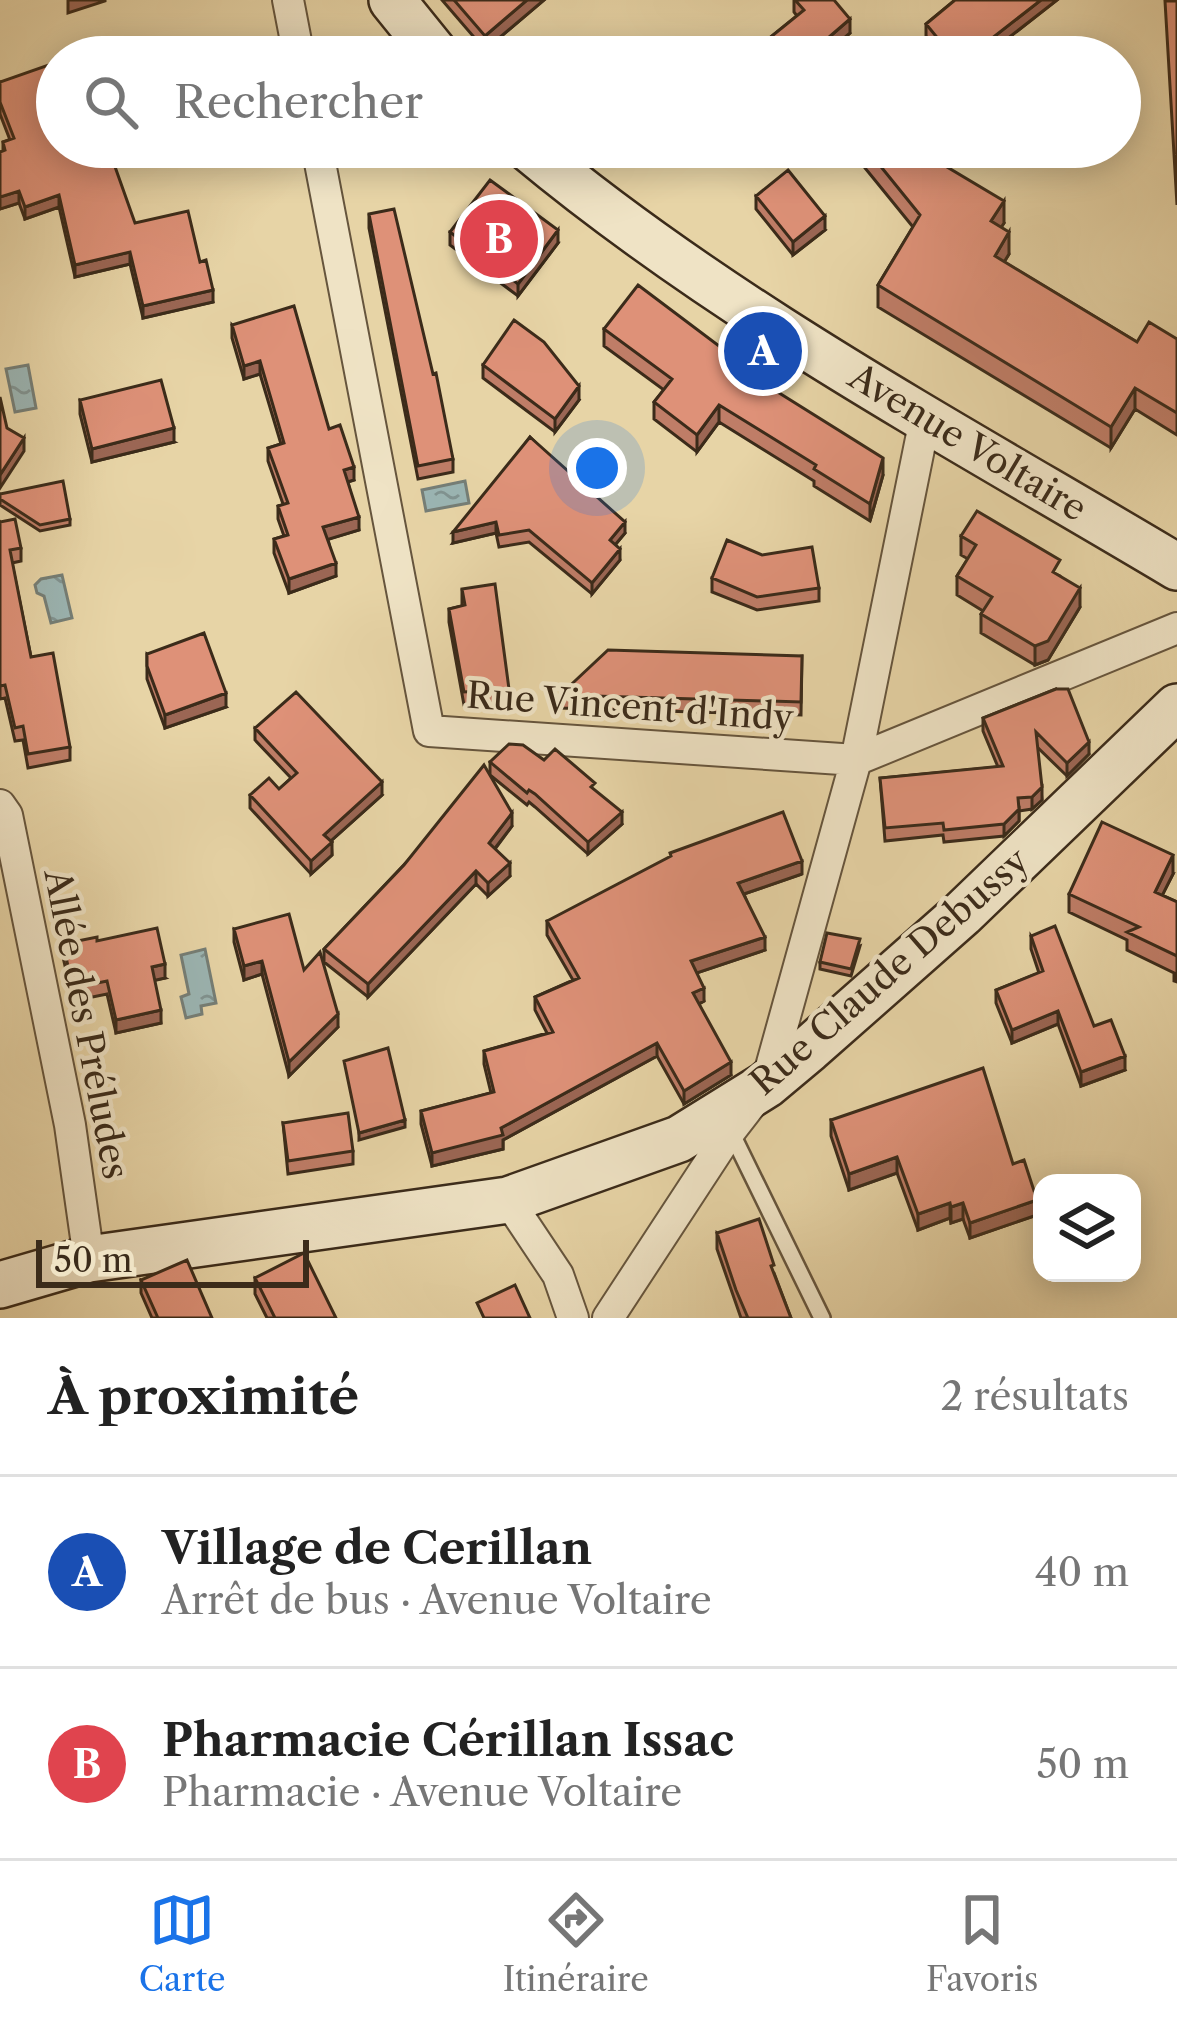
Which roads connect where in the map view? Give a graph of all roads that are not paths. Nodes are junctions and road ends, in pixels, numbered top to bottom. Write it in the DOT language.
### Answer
graph roads {
  1 [pos="289,0"];
  2 [pos="392,0"];
  3 [pos="295,36"];
  4 [pos="421,36"];
  5 [pos="321,168"];
  6 [pos="553,168"];
  7 [pos="925,419"];
  8 [pos="1177,567"];
  9 [pos="1177,628"];
  10 [pos="1177,707"];
  11 [pos="856,760"];
  12 [pos="0,805"];
  13 [pos="766,1085"];
  14 [pos="730,1130"];
  15 [pos="508,1200"];
  16 [pos="89,1259"];
  17 [pos="0,1285"];
  18 [pos="573,1318"];
  19 [pos="608,1318"];
  20 [pos="821,1318"];
  1 -- 3 [label="street"];
  2 -- 4 [label="street"];
  5 -- 11 [label="street, Rue Vincent d'Indy"];
  6 -- 7 [label="street, Avenue Voltaire"];
  7 -- 8 [label="street, Avenue Voltaire"];
  7 -- 11 [label="street"];
  9 -- 11 [label="street, Rue Vincent d'Indy"];
  10 -- 13 [label="street, Rue Claude Debussy"];
  11 -- 13 [label="street"];
  12 -- 16 [label="street, Allée des Préludes"];
  13 -- 14 [label="street"];
  13 -- 15 [label="street, Rue Claude Debussy"];
  14 -- 19 [label="street"];
  14 -- 20 [label="lane"];
  15 -- 16 [label="street, Rue Claude Debussy"];
  15 -- 18 [label="street"];
  16 -- 17 [label="street, Rue Claude Debussy"];
}
